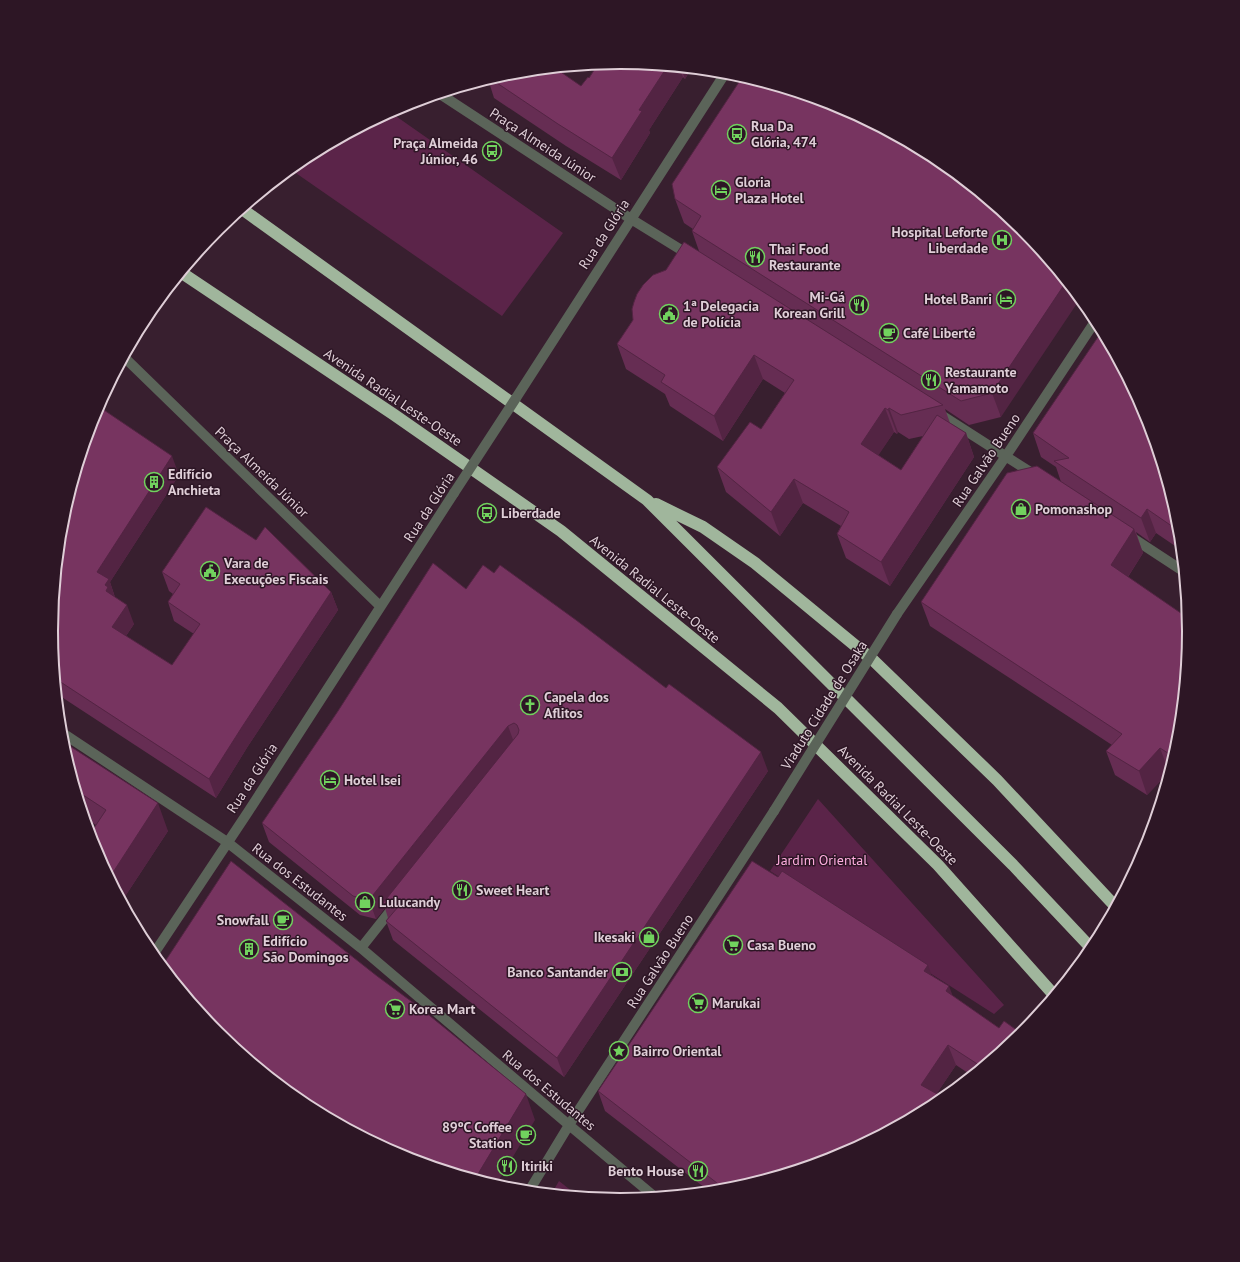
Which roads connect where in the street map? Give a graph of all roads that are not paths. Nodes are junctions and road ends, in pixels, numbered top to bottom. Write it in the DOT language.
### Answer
graph roads {
  1 [pos="722,79"];
  2 [pos="445,97"];
  3 [pos="245,212"];
  4 [pos="631,219"];
  5 [pos="700,262"];
  6 [pos="185,275"];
  7 [pos="1092,326"];
  8 [pos="127,360"];
  9 [pos="928,406"];
  10 [pos="1006,456"];
  11 [pos="1044,481"];
  12 [pos="647,500"];
  13 [pos="1117,528"];
  14 [pos="1178,568"];
  15 [pos="380,606"];
  16 [pos="897,614"];
  17 [pos="68,737"];
  18 [pos="774,811"];
  19 [pos="227,842"];
  20 [pos="401,898"];
  21 [pos="1112,903"];
  22 [pos="1087,943"];
  23 [pos="361,948"];
  24 [pos="157,949"];
  25 [pos="1051,992"];
  26 [pos="569,1126"];
  27 [pos="532,1186"];
  28 [pos="648,1192"];
  1 -- 4 [label="street, Rua da Glória"];
  2 -- 4 [label="street, Praça Almeida Júnior"];
  3 -- 12 [label="highway"];
  4 -- 5 [label="street, Praça Almeida Júnior"];
  4 -- 15 [label="street, Rua da Glória, bridge"];
  6 -- 25 [label="highway, Avenida Radial Leste-Oeste"];
  7 -- 10 [label="street, Rua Galvão Bueno"];
  8 -- 15 [label="street, Praça Almeida Júnior"];
  9 -- 10 [label="street"];
  10 -- 11 [label="street"];
  10 -- 16 [label="street, Rua Galvão Bueno"];
  12 -- 21 [label="highway"];
  12 -- 22 [label="highway"];
  13 -- 14 [label="street"];
  15 -- 19 [label="street, Rua da Glória"];
  16 -- 18 [label="street, Viaduto Cidade de Osaka, bridge"];
  17 -- 19 [label="street, Rua dos Estudantes"];
  18 -- 26 [label="street, Rua Galvão Bueno"];
  19 -- 23 [label="street, Rua dos Estudantes"];
  19 -- 24 [label="street, Rua da Glória"];
  20 -- 23 [label="street"];
  23 -- 26 [label="street, Rua dos Estudantes"];
  26 -- 27 [label="street, Rua Galvão Bueno"];
  26 -- 28 [label="street, Rua dos Estudantes"];
}
